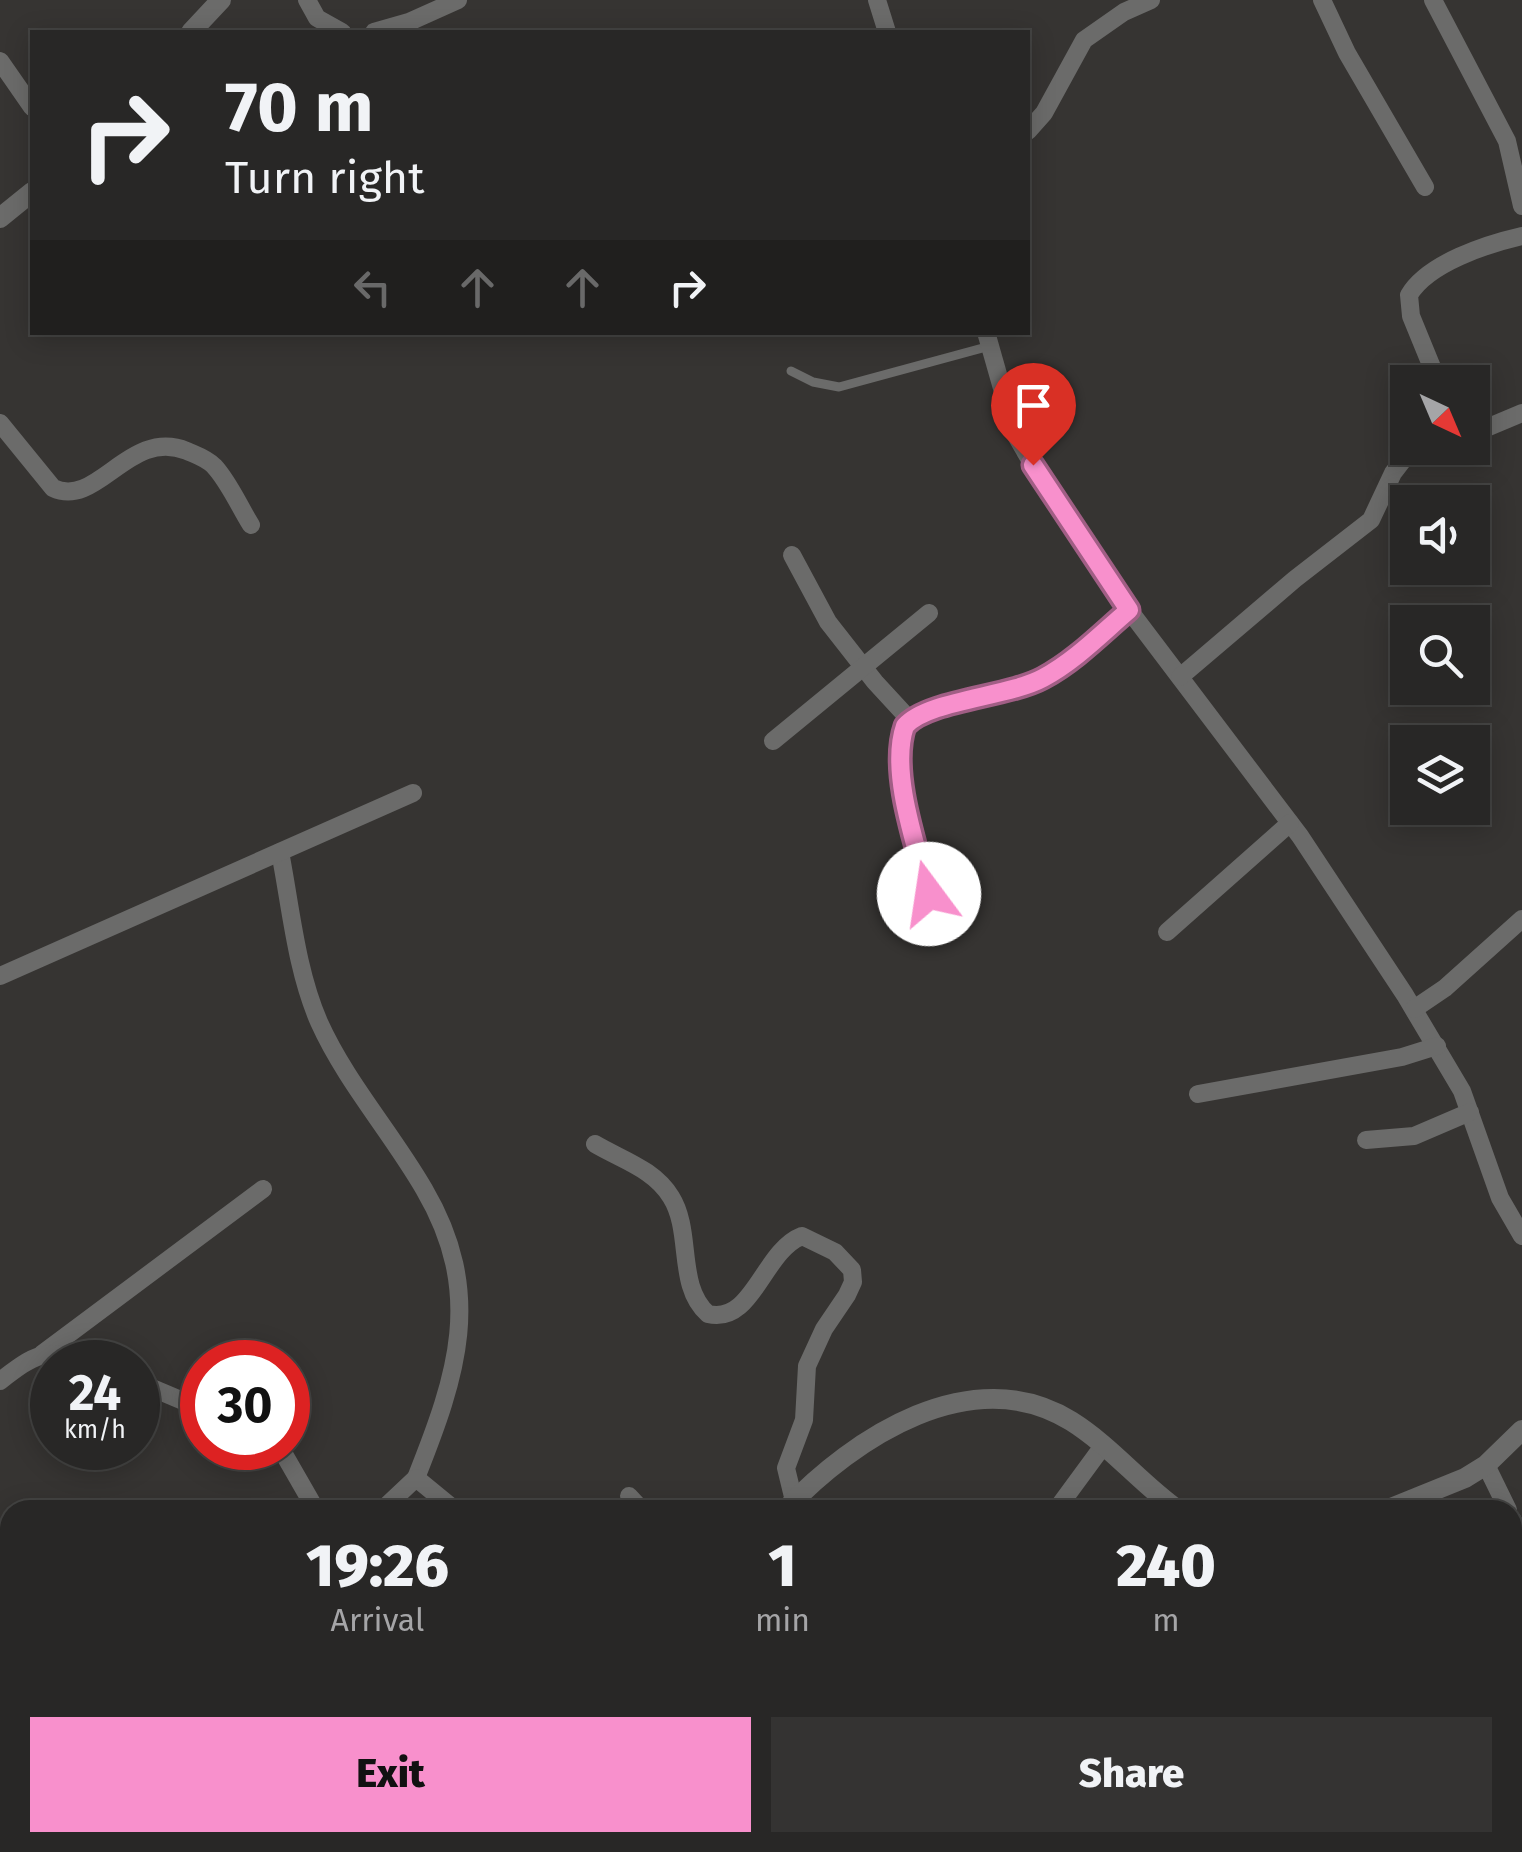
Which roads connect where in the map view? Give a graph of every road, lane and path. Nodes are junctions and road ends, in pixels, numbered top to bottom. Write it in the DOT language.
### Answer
graph roads {
  1 [pos="221,0"];
  2 [pos="307,0"];
  3 [pos="458,0"];
  4 [pos="877,0"];
  5 [pos="1322,0"];
  6 [pos="1433,0"];
  7 [pos="1142,2"];
  8 [pos="193,30"];
  9 [pos="339,30"];
  10 [pos="381,30"];
  11 [pos="886,30"];
  12 [pos="0,61"];
  13 [pos="30,104"];
  14 [pos="1030,129"];
  15 [pos="1424,187"];
  16 [pos="29,201"];
  17 [pos="1522,206"];
  18 [pos="0,218"];
  19 [pos="1522,236"];
  20 [pos="988,339"];
  21 [pos="1431,365"];
  22 [pos="791,371"];
  23 [pos="1522,413"];
  24 [pos="0,423"];
  25 [pos="1490,426"];
  26 [pos="1399,465"];
  27 [pos="251,525"];
  28 [pos="792,555"];
  29 [pos="1129,610"];
  30 [pos="929,613"];
  31 [pos="865,668"];
  32 [pos="1180,677"];
  33 [pos="910,720"];
  34 [pos="773,741"];
  35 [pos="413,793"];
  36 [pos="1290,823"];
  37 [pos="280,852"];
  38 [pos="929,894"];
  39 [pos="1522,918"];
  40 [pos="1167,932"];
  41 [pos="0,976"];
  42 [pos="1414,1010"];
  43 [pos="1436,1046"];
  44 [pos="1198,1094"];
  45 [pos="1470,1112"];
  46 [pos="1366,1140"];
  47 [pos="595,1144"];
  48 [pos="263,1189"];
  49 [pos="1522,1236"];
  50 [pos="61,1340"];
  51 [pos="30,1359"];
  52 [pos="0,1381"];
  53 [pos="1522,1430"];
  54 [pos="1103,1446"];
  55 [pos="1486,1464"];
  56 [pos="290,1470"];
  57 [pos="416,1478"];
  58 [pos="310,1500"];
  59 [pos="393,1500"];
  60 [pos="443,1500"];
  61 [pos="789,1500"];
  62 [pos="796,1500"];
  63 [pos="1063,1500"];
  64 [pos="1164,1500"];
  65 [pos="1431,1500"];
  66 [pos="1503,1500"];
  1 -- 8 [label="street"];
  2 -- 9 [label="street"];
  3 -- 10 [label="street"];
  4 -- 11 [label="street"];
  5 -- 15 [label="street"];
  6 -- 17 [label="street"];
  7 -- 14 [label="street"];
  12 -- 13 [label="street"];
  16 -- 18 [label="street"];
  19 -- 21 [label="street"];
  20 -- 22 [label="lane"];
  20 -- 29 [label="street"];
  23 -- 25 [label="street"];
  24 -- 27 [label="street"];
  26 -- 32 [label="street"];
  28 -- 31 [label="street"];
  29 -- 32 [label="street"];
  29 -- 33 [label="street"];
  30 -- 31 [label="street"];
  31 -- 33 [label="street"];
  31 -- 34 [label="street"];
  32 -- 36 [label="street"];
  33 -- 38 [label="street"];
  35 -- 37 [label="street"];
  36 -- 40 [label="street"];
  36 -- 42 [label="street"];
  37 -- 41 [label="street"];
  37 -- 57 [label="street"];
  39 -- 42 [label="street"];
  42 -- 43 [label="street"];
  43 -- 44 [label="street"];
  43 -- 45 [label="street"];
  45 -- 46 [label="street"];
  45 -- 49 [label="street"];
  47 -- 61 [label="street"];
  48 -- 50 [label="street"];
  51 -- 52 [label="street"];
  53 -- 55 [label="street"];
  54 -- 62 [label="street"];
  54 -- 63 [label="street"];
  54 -- 64 [label="street"];
  55 -- 65 [label="street"];
  55 -- 66 [label="street"];
  56 -- 58 [label="street"];
  57 -- 59 [label="street"];
  57 -- 60 [label="street"];
}
